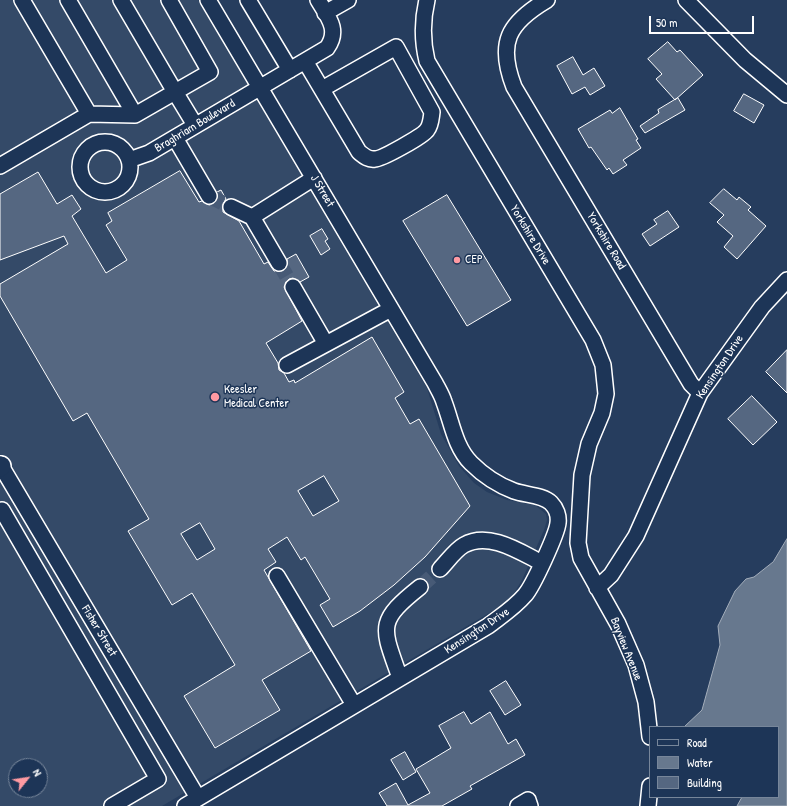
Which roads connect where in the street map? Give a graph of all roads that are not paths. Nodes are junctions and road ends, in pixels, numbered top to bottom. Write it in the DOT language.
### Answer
graph roads {
  1 [pos="22,0"];
  2 [pos="68,0"];
  3 [pos="121,0"];
  4 [pos="169,0"];
  5 [pos="208,0"];
  6 [pos="248,0"];
  7 [pos="348,0"];
  8 [pos="426,0"];
  9 [pos="547,0"];
  10 [pos="686,0"];
  11 [pos="322,6"];
  12 [pos="306,61"];
  13 [pos="290,70"];
  14 [pos="260,87"];
  15 [pos="322,89"];
  16 [pos="175,92"];
  17 [pos="787,95"];
  18 [pos="89,114"];
  19 [pos="135,115"];
  20 [pos="195,126"];
  21 [pos="175,138"];
  22 [pos="129,160"];
  23 [pos="0,166"];
  24 [pos="314,178"];
  25 [pos="209,196"];
  26 [pos="231,207"];
  27 [pos="252,217"];
  28 [pos="279,263"];
  29 [pos="787,280"];
  30 [pos="292,287"];
  31 [pos="391,309"];
  32 [pos="326,344"];
  33 [pos="287,365"];
  34 [pos="435,383"];
  35 [pos="700,393"];
  36 [pos="0,466"];
  37 [pos="2,510"];
  38 [pos="542,563"];
  39 [pos="586,568"];
  40 [pos="440,569"];
  41 [pos="277,576"];
  42 [pos="420,587"];
  43 [pos="597,588"];
  44 [pos="126,677"];
  45 [pos="400,678"];
  46 [pos="106,689"];
  47 [pos="354,705"];
  48 [pos="649,728"];
  49 [pos="649,796"];
  50 [pos="198,798"];
  51 [pos="112,806"];
  52 [pos="185,806"];
  53 [pos="518,806"];
  54 [pos="530,806"];
  55 [pos="648,806"];
  1 -- 18 [label="street"];
  2 -- 19 [label="street"];
  3 -- 16 [label="street"];
  4 -- 16 [label="street"];
  5 -- 14 [label="street, J Street"];
  6 -- 13 [label="street"];
  7 -- 11 [label="street"];
  8 -- 39 [label="street, Yorkshire Drive"];
  9 -- 35 [label="street, Yorkshire Road"];
  10 -- 17 [label="street"];
  11 -- 12 [label="street, Braghriam Boulevard"];
  12 -- 13 [label="street, Braghriam Boulevard"];
  12 -- 15 [label="street"];
  13 -- 14 [label="street, Braghriam Boulevard"];
  14 -- 20 [label="street, Braghriam Boulevard"];
  14 -- 24 [label="street, J Street"];
  15 -- 15 [label="street"];
  16 -- 19 [label="street"];
  16 -- 20 [label="street"];
  18 -- 19 [label="street"];
  18 -- 23 [label="street"];
  20 -- 21 [label="street, Braghriam Boulevard"];
  21 -- 22 [label="street, Braghriam Boulevard"];
  21 -- 25 [label="street"];
  24 -- 27 [label="street"];
  24 -- 31 [label="street, J Street"];
  26 -- 27 [label="street"];
  27 -- 28 [label="street"];
  29 -- 35 [label="street, Kensington Drive"];
  30 -- 32 [label="street"];
  31 -- 32 [label="street"];
  31 -- 34 [label="street, J Street"];
  32 -- 33 [label="street"];
  34 -- 38 [label="street, Kensington Drive"];
  35 -- 43 [label="street, Kensington Drive"];
  36 -- 44 [label="street, Fisher Street"];
  37 -- 46 [label="street"];
  38 -- 40 [label="street"];
  38 -- 45 [label="street, Kensington Drive"];
  39 -- 43 [label="street, Bayview Avenue"];
  41 -- 47 [label="street"];
  42 -- 45 [label="street"];
  43 -- 48 [label="street, Bayview Avenue"];
  44 -- 46 [label="street"];
  44 -- 50 [label="street, Fisher Street"];
  45 -- 47 [label="street, Kensington Drive"];
  46 -- 51 [label="street"];
  47 -- 50 [label="street, Kensington Drive"];
  49 -- 55 [label="street"];
  50 -- 52 [label="street, Kensington Drive"];
  53 -- 54 [label="street"];
}
